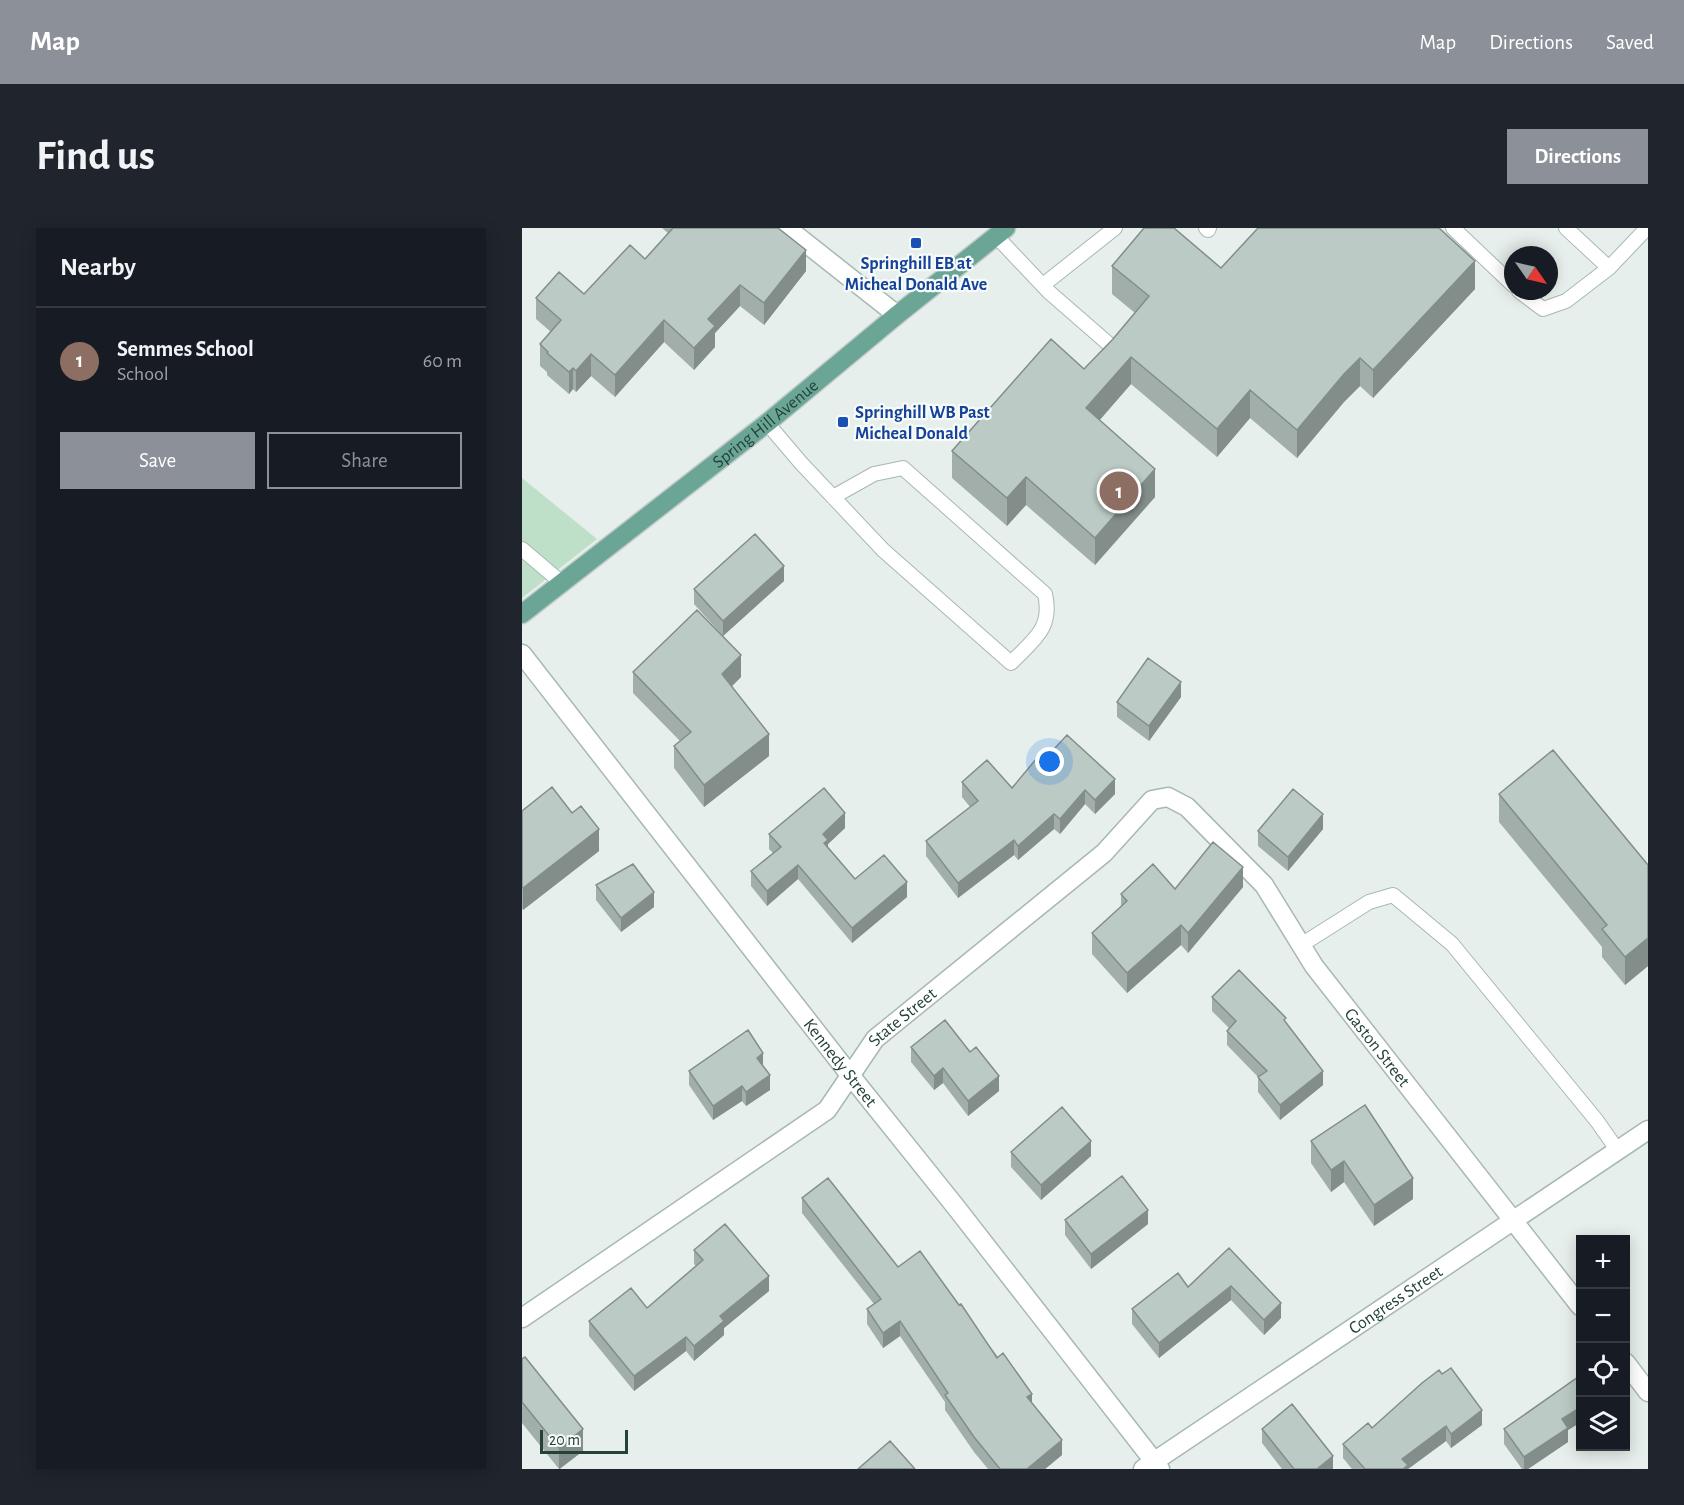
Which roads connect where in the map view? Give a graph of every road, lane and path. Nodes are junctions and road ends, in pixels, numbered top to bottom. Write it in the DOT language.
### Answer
graph roads {
  1 [pos="787,228"];
  2 [pos="1115,228"];
  3 [pos="1454,228"];
  4 [pos="1566,228"];
  5 [pos="1647,228"];
  6 [pos="1001,232"];
  7 [pos="1609,268"];
  8 [pos="1504,276"];
  9 [pos="1043,285"];
  10 [pos="1531,300"];
  11 [pos="897,315"];
  12 [pos="1111,346"];
  13 [pos="767,423"];
  14 [pos="833,497"];
  15 [pos="522,549"];
  16 [pos="562,583"];
  17 [pos="522,614"];
  18 [pos="522,654"];
  19 [pos="1168,797"];
  20 [pos="1301,945"];
  21 [pos="850,1075"];
  22 [pos="1648,1130"];
  23 [pos="1618,1150"];
  24 [pos="1514,1220"];
  25 [pos="1576,1300"];
  26 [pos="522,1318"];
  27 [pos="1630,1368"];
  28 [pos="1648,1392"];
  29 [pos="1152,1466"];
  1 -- 11 [label="street"];
  2 -- 9 [label="lane"];
  3 -- 8 [label="lane"];
  4 -- 7 [label="lane"];
  5 -- 7 [label="lane"];
  6 -- 9 [label="lane"];
  6 -- 11 [label="main road, Spring Hill Avenue"];
  7 -- 10 [label="lane"];
  9 -- 12 [label="lane"];
  11 -- 13 [label="main road, Spring Hill Avenue"];
  13 -- 14 [label="lane"];
  13 -- 16 [label="main road, Spring Hill Avenue"];
  14 -- 14 [label="lane"];
  15 -- 16 [label="lane"];
  16 -- 17 [label="main road, Spring Hill Avenue"];
  18 -- 21 [label="street, Kennedy Street"];
  19 -- 20 [label="street, Gaston Street"];
  19 -- 21 [label="street, State Street"];
  20 -- 23 [label="lane"];
  20 -- 24 [label="street, Gaston Street"];
  21 -- 26 [label="street, State Street"];
  21 -- 29 [label="street, Kennedy Street"];
  22 -- 23 [label="street, Congress Street"];
  23 -- 24 [label="street, Congress Street"];
  24 -- 25 [label="street, Gaston Street"];
  24 -- 29 [label="street, Congress Street"];
  27 -- 28 [label="street"];
}
